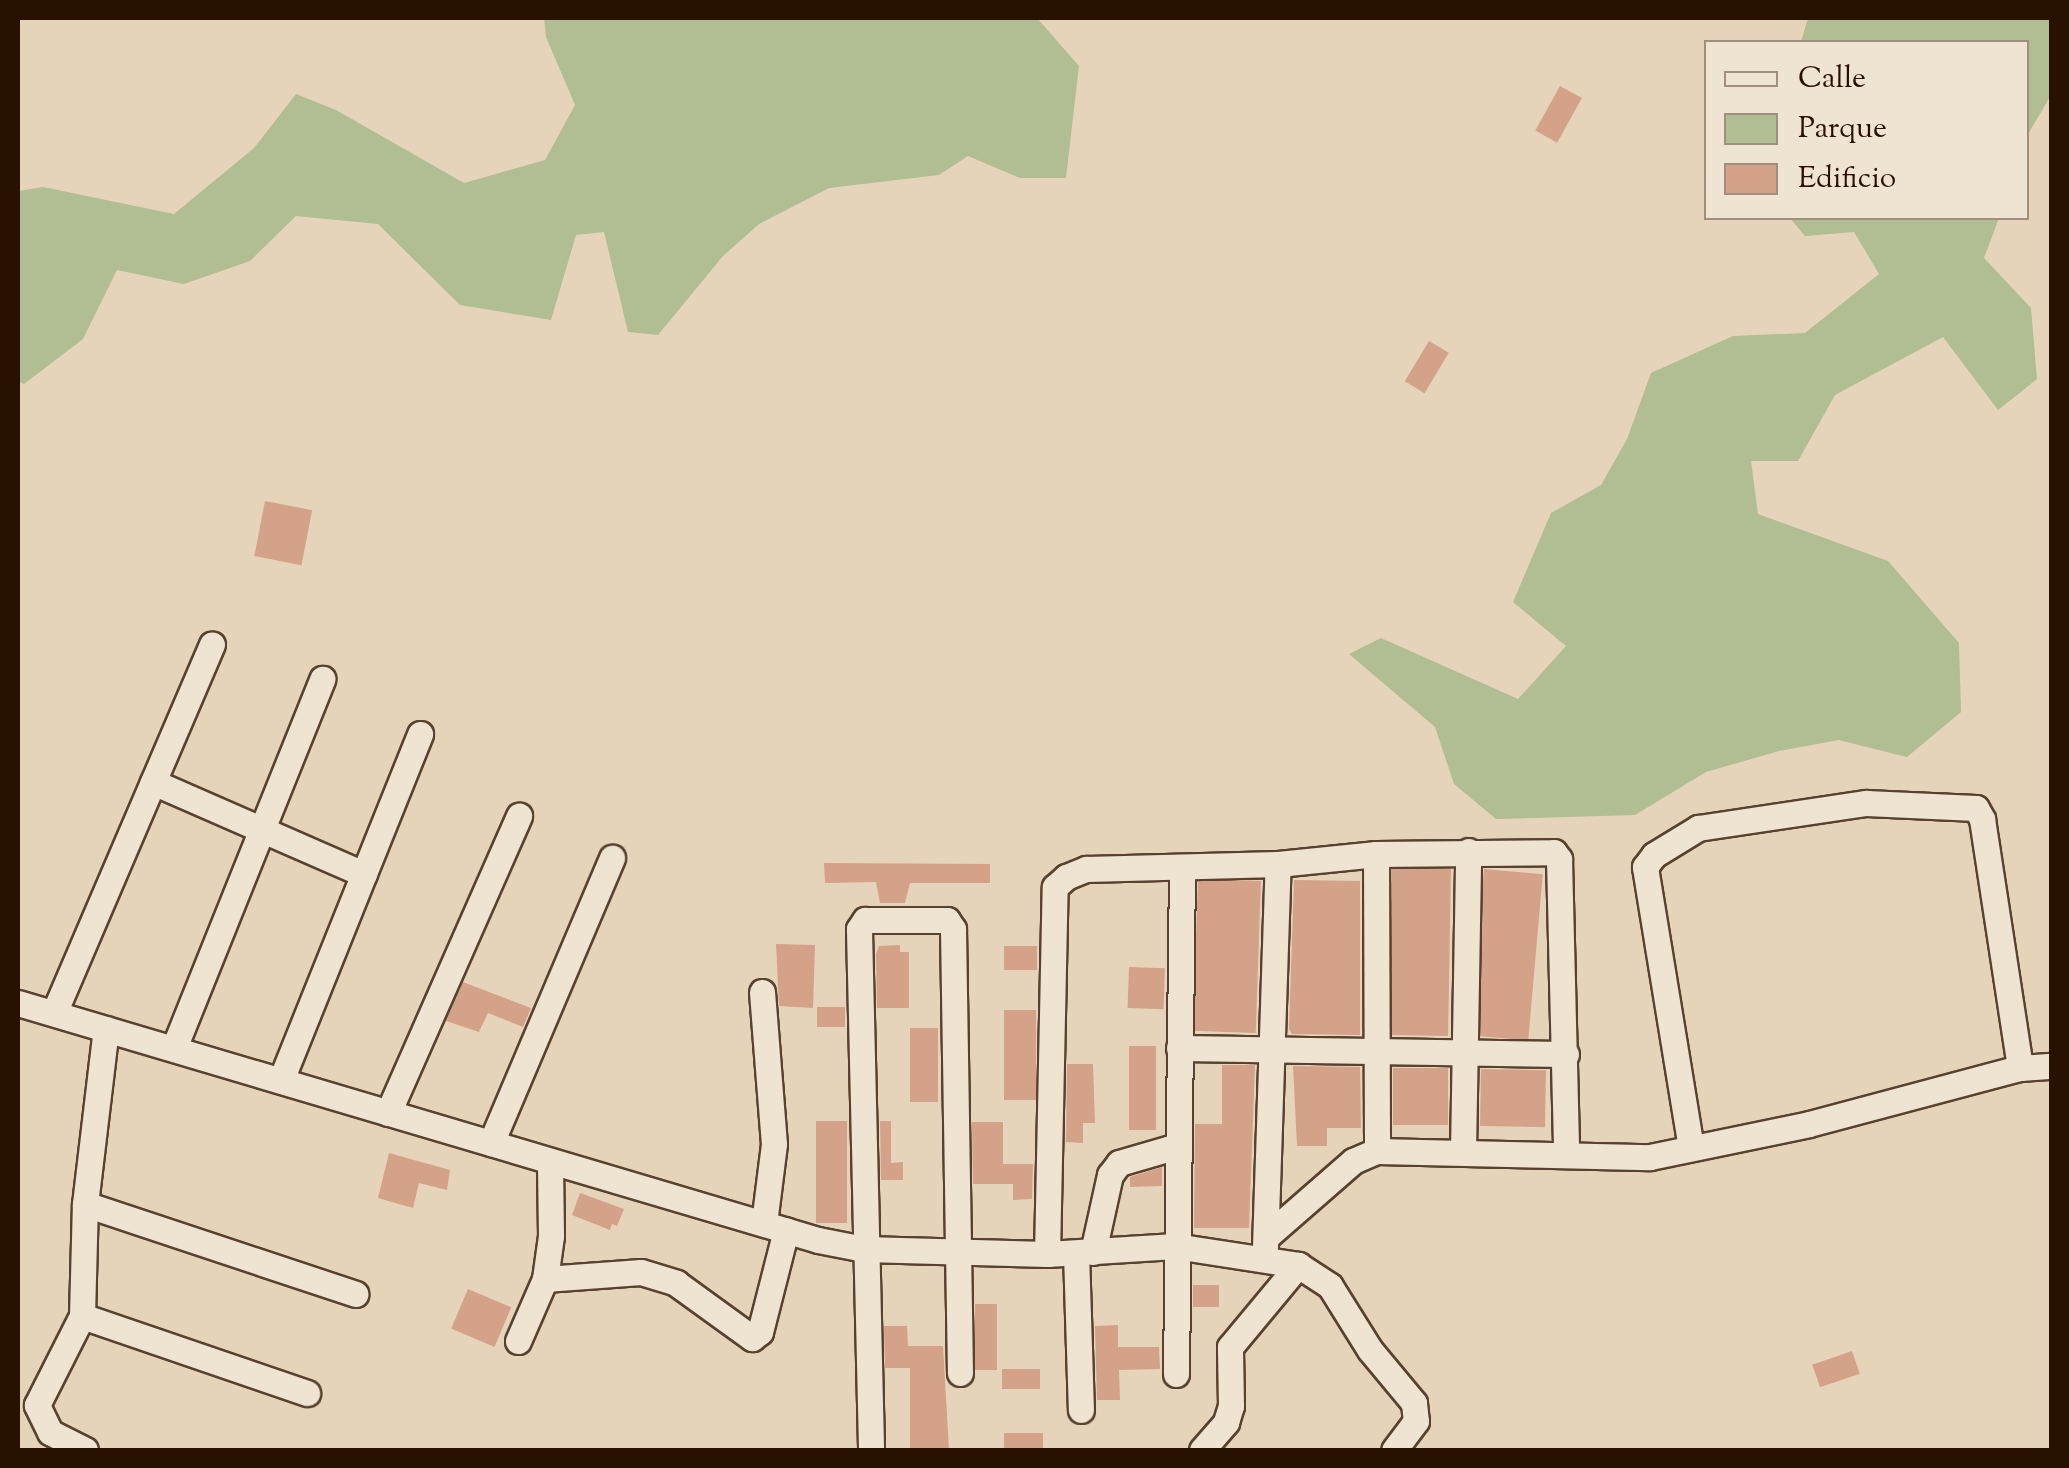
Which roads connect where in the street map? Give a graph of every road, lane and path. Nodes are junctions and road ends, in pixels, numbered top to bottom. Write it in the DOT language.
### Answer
graph roads {
  1 [pos="212,644"];
  2 [pos="322,680"];
  3 [pos="420,734"];
  4 [pos="153,782"];
  5 [pos="519,816"];
  6 [pos="263,826"];
  7 [pos="1468,851"];
  8 [pos="1376,854"];
  9 [pos="612,858"];
  10 [pos="1278,864"];
  11 [pos="1182,867"];
  12 [pos="364,874"];
  13 [pos="762,992"];
  14 [pos="18,1002"];
  15 [pos="54,1013"];
  16 [pos="106,1029"];
  17 [pos="174,1048"];
  18 [pos="1179,1048"];
  19 [pos="1275,1050"];
  20 [pos="1465,1052"];
  21 [pos="1377,1053"];
  22 [pos="1566,1054"];
  23 [pos="2052,1066"];
  24 [pos="2020,1068"];
  25 [pos="280,1080"];
  26 [pos="388,1113"];
  27 [pos="491,1143"];
  28 [pos="1177,1146"];
  29 [pos="1690,1148"];
  30 [pos="1377,1150"];
  31 [pos="1463,1152"];
  32 [pos="1566,1155"];
  33 [pos="550,1161"];
  34 [pos="85,1204"];
  35 [pos="775,1226"];
  36 [pos="1175,1246"];
  37 [pos="1265,1247"];
  38 [pos="960,1248"];
  39 [pos="864,1249"];
  40 [pos="1084,1253"];
  41 [pos="1047,1254"];
  42 [pos="1298,1265"];
  43 [pos="545,1279"];
  44 [pos="355,1294"];
  45 [pos="82,1316"];
  46 [pos="518,1342"];
  47 [pos="960,1372"];
  48 [pos="1176,1374"];
  49 [pos="307,1393"];
  50 [pos="1081,1410"];
  51 [pos="871,1448"];
  52 [pos="85,1450"];
  53 [pos="1202,1450"];
  54 [pos="1394,1450"];
  1 -- 4 [label="street"];
  2 -- 6 [label="street"];
  3 -- 12 [label="street"];
  4 -- 6 [label="street"];
  4 -- 15 [label="street"];
  5 -- 26 [label="street"];
  6 -- 12 [label="street"];
  6 -- 17 [label="street"];
  7 -- 8 [label="street"];
  7 -- 20 [label="street"];
  7 -- 22 [label="street"];
  8 -- 10 [label="street"];
  8 -- 21 [label="street"];
  9 -- 27 [label="street"];
  10 -- 11 [label="street"];
  10 -- 19 [label="street"];
  11 -- 18 [label="street"];
  11 -- 41 [label="street"];
  12 -- 25 [label="street"];
  13 -- 35 [label="street"];
  14 -- 15 [label="street"];
  15 -- 16 [label="street"];
  16 -- 17 [label="street"];
  16 -- 34 [label="street"];
  17 -- 25 [label="street"];
  18 -- 19 [label="street"];
  18 -- 28 [label="street"];
  19 -- 21 [label="street"];
  19 -- 37 [label="street"];
  20 -- 21 [label="street"];
  20 -- 22 [label="street"];
  20 -- 31 [label="street"];
  21 -- 30 [label="street"];
  22 -- 32 [label="street"];
  23 -- 24 [label="street"];
  24 -- 29 [label="street"];
  24 -- 29 [label="street"];
  25 -- 26 [label="street"];
  26 -- 27 [label="street"];
  27 -- 33 [label="street"];
  28 -- 36 [label="street"];
  28 -- 40 [label="street"];
  29 -- 32 [label="street"];
  30 -- 31 [label="street"];
  30 -- 37 [label="street"];
  31 -- 32 [label="street"];
  33 -- 35 [label="street"];
  33 -- 43 [label="street"];
  34 -- 44 [label="street"];
  34 -- 45 [label="street"];
  35 -- 39 [label="street"];
  35 -- 43 [label="street"];
  36 -- 37 [label="street"];
  36 -- 40 [label="street"];
  36 -- 48 [label="street"];
  37 -- 42 [label="street"];
  38 -- 39 [label="street"];
  38 -- 39 [label="street"];
  38 -- 41 [label="street"];
  38 -- 47 [label="street"];
  39 -- 51 [label="street"];
  40 -- 41 [label="street"];
  40 -- 50 [label="street"];
  42 -- 53 [label="street"];
  42 -- 54 [label="street"];
  43 -- 46 [label="street"];
  45 -- 49 [label="street"];
  45 -- 52 [label="street"];
}
